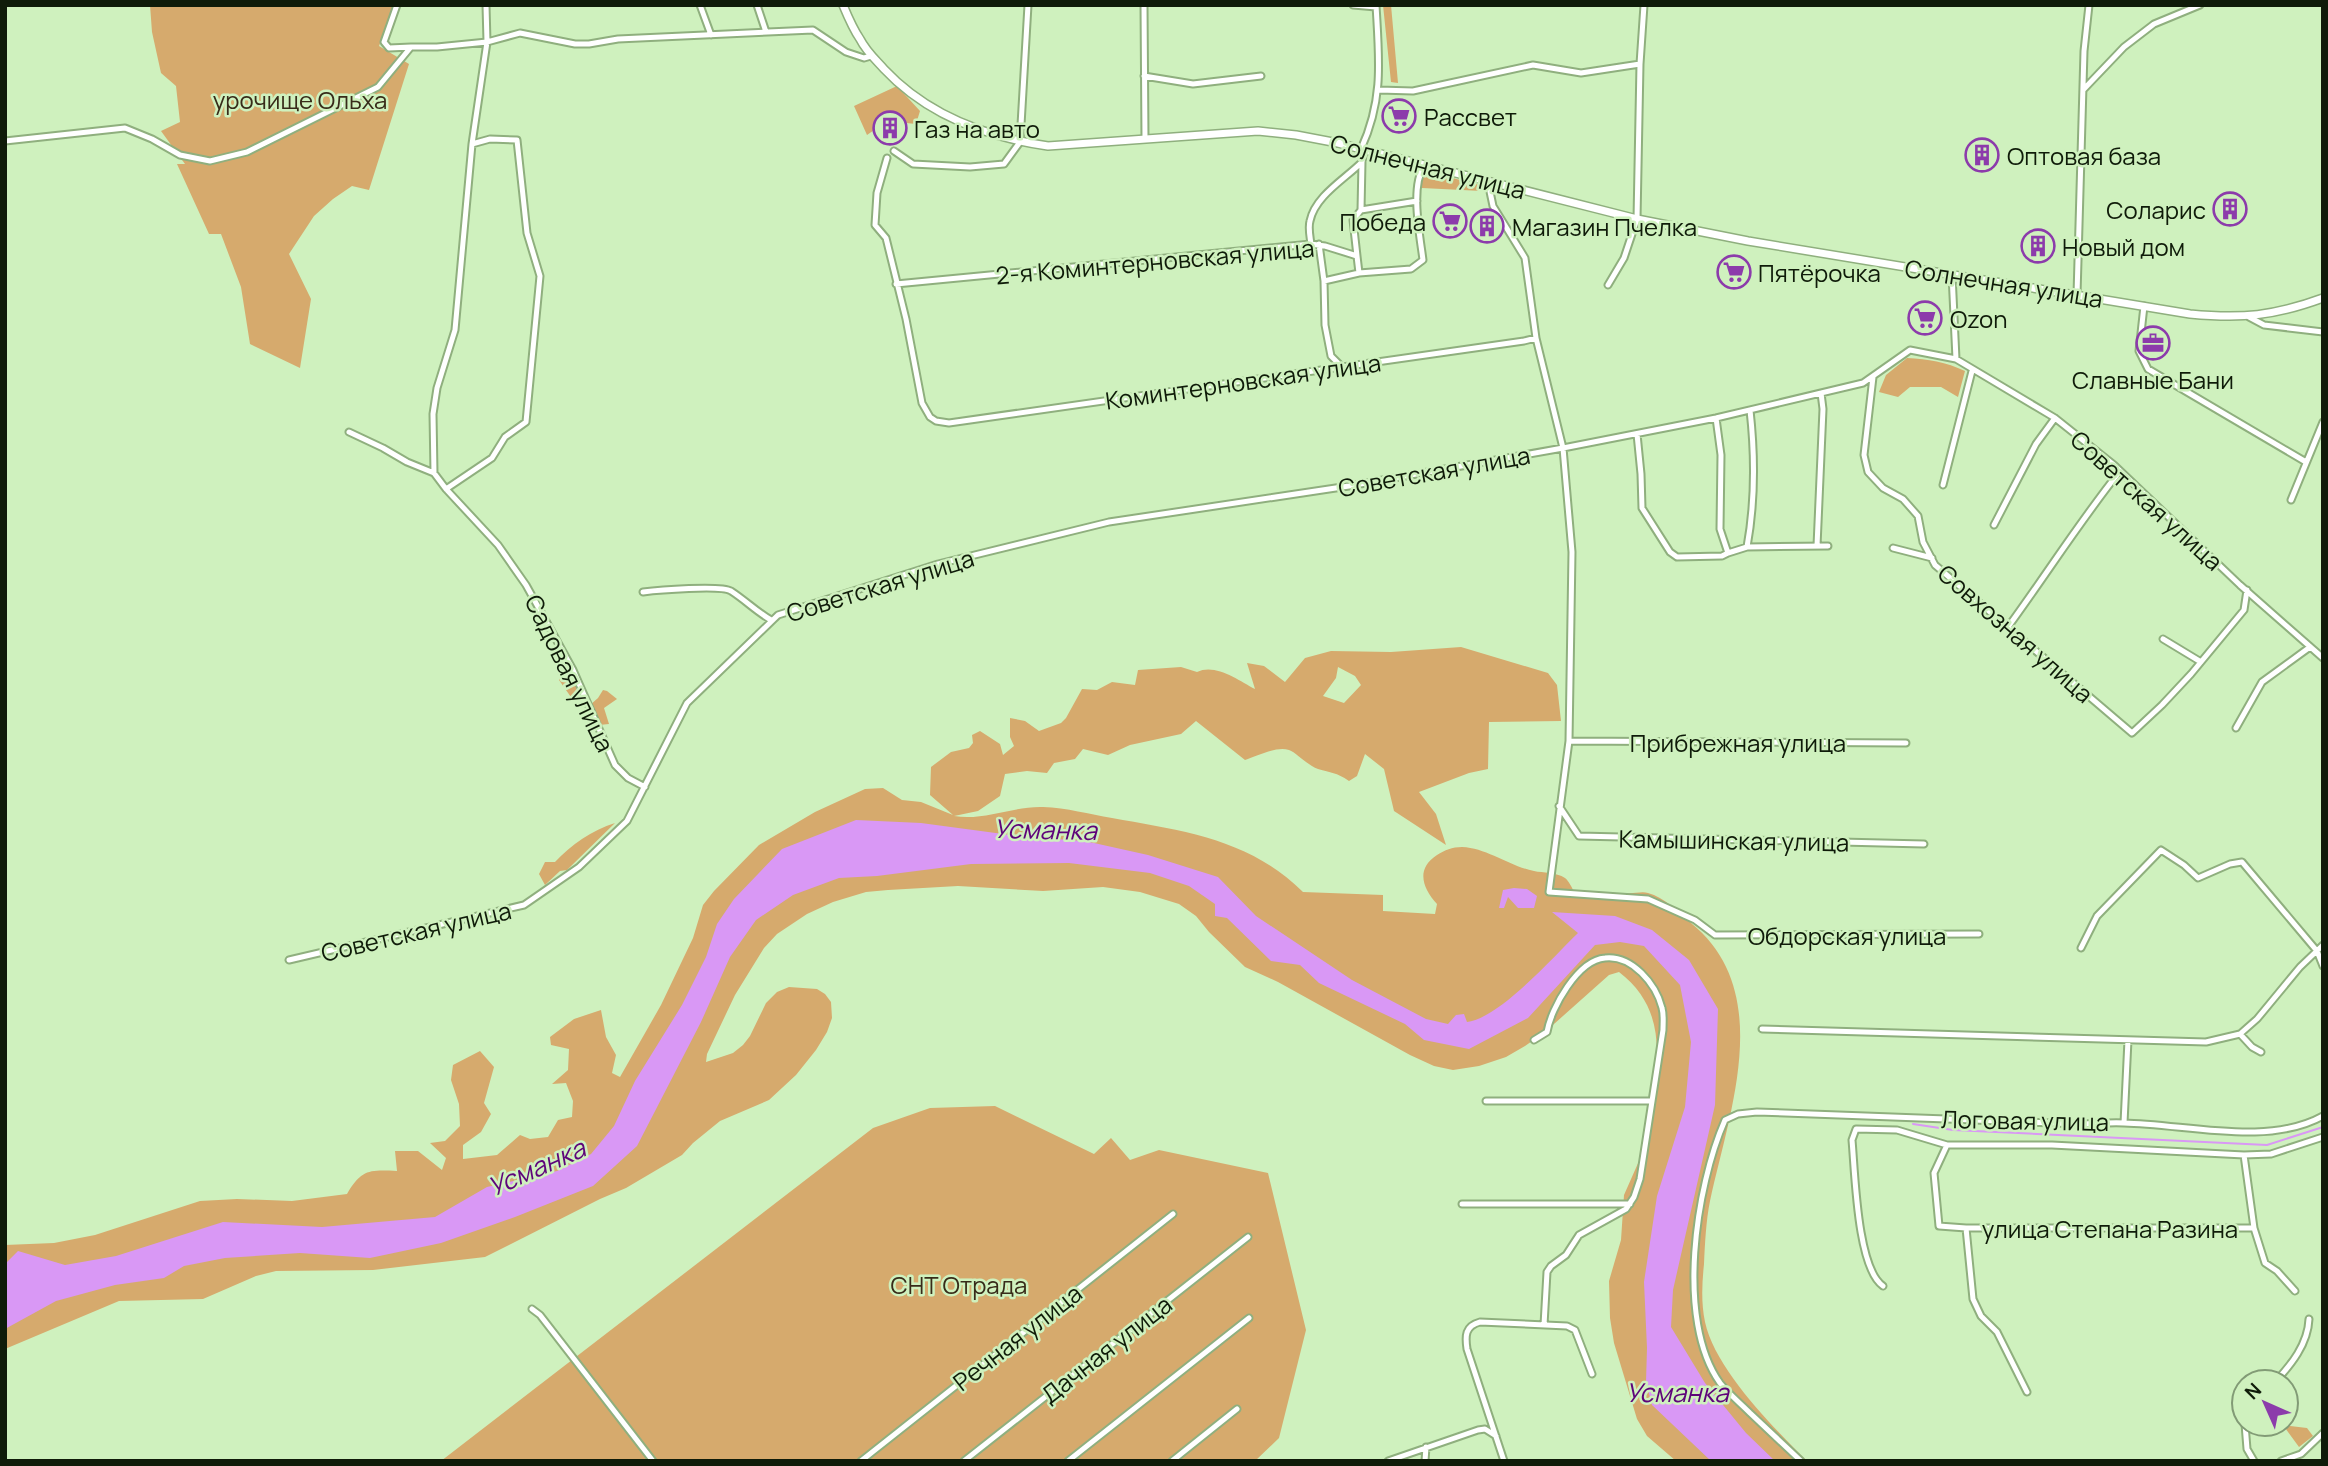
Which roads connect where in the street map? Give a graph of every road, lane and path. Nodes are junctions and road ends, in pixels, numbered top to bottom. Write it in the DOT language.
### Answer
graph roads {
  1 [pos="397,5"];
  2 [pos="486,5"];
  3 [pos="700,5"];
  4 [pos="757,5"];
  5 [pos="843,5"];
  6 [pos="1028,5"];
  7 [pos="1144,5"];
  8 [pos="1353,5"];
  9 [pos="1644,5"];
  10 [pos="2089,5"];
  11 [pos="2200,5"];
  12 [pos="1376,6"];
  13 [pos="766,32"];
  14 [pos="710,35"];
  15 [pos="487,42"];
  16 [pos="411,47"];
  17 [pos="871,56"];
  18 [pos="1640,64"];
  19 [pos="1144,76"];
  20 [pos="1261,76"];
  21 [pos="1379,90"];
  22 [pos="2083,90"];
  23 [pos="1145,139"];
  24 [pos="5,141"];
  25 [pos="1020,142"];
  26 [pos="472,144"];
  27 [pos="1361,149"];
  28 [pos="894,151"];
  29 [pos="887,158"];
  30 [pos="1362,162"];
  31 [pos="1424,166"];
  32 [pos="1488,182"];
  33 [pos="1417,201"];
  34 [pos="1361,210"];
  35 [pos="1637,219"];
  36 [pos="1311,244"];
  37 [pos="1319,244"];
  38 [pos="1357,256"];
  39 [pos="1359,274"];
  40 [pos="1952,274"];
  41 [pos="1324,281"];
  42 [pos="896,284"];
  43 [pos="1608,285"];
  44 [pos="2077,295"];
  45 [pos="2323,298"];
  46 [pos="2144,306"];
  47 [pos="2249,317"];
  48 [pos="2323,332"];
  49 [pos="1536,338"];
  50 [pos="1956,359"];
  51 [pos="1342,367"];
  52 [pos="1972,371"];
  53 [pos="1873,377"];
  54 [pos="1821,393"];
  55 [pos="1750,410"];
  56 [pos="1717,418"];
  57 [pos="2054,418"];
  58 [pos="2323,422"];
  59 [pos="349,432"];
  60 [pos="1637,433"];
  61 [pos="1563,448"];
  62 [pos="2306,462"];
  63 [pos="2120,471"];
  64 [pos="434,473"];
  65 [pos="1942,485"];
  66 [pos="446,489"];
  67 [pos="2291,500"];
  68 [pos="1994,525"];
  69 [pos="1923,542"];
  70 [pos="1817,546"];
  71 [pos="1828,546"];
  72 [pos="1747,547"];
  73 [pos="1893,548"];
  74 [pos="1728,553"];
  75 [pos="1912,554"];
  76 [pos="1932,558"];
  77 [pos="2247,590"];
  78 [pos="643,592"];
  79 [pos="2260,602"];
  80 [pos="2244,610"];
  81 [pos="771,620"];
  82 [pos="2008,627"];
  83 [pos="2163,639"];
  84 [pos="2310,647"];
  85 [pos="2323,658"];
  86 [pos="2201,662"];
  87 [pos="2236,728"];
  88 [pos="1569,741"];
  89 [pos="1906,743"];
  90 [pos="645,787"];
  91 [pos="1559,806"];
  92 [pos="1924,844"];
  93 [pos="1979,934"];
  94 [pos="1715,935"];
  95 [pos="2323,945"];
  96 [pos="2081,948"];
  97 [pos="2317,951"];
  98 [pos="289,960"];
  99 [pos="2323,966"];
  100 [pos="1762,1029"];
  101 [pos="2240,1034"];
  102 [pos="1534,1040"];
  103 [pos="2128,1040"];
  104 [pos="2261,1052"];
  105 [pos="1486,1101"];
  106 [pos="1652,1101"];
  107 [pos="2323,1116"];
  108 [pos="2124,1123"];
  109 [pos="2323,1138"];
  110 [pos="1947,1145"];
  111 [pos="2244,1155"];
  112 [pos="1630,1203"];
  113 [pos="1461,1204"];
  114 [pos="1173,1214"];
  115 [pos="1966,1228"];
  116 [pos="2254,1228"];
  117 [pos="1248,1237"];
  118 [pos="1883,1286"];
  119 [pos="2295,1291"];
  120 [pos="533,1309"];
  121 [pos="1249,1318"];
  122 [pos="2309,1319"];
  123 [pos="1544,1325"];
  124 [pos="2288,1368"];
  125 [pos="1592,1374"];
  126 [pos="2026,1392"];
  127 [pos="1237,1409"];
  128 [pos="2323,1433"];
  129 [pos="1496,1436"];
  130 [pos="2246,1438"];
  131 [pos="1426,1447"];
  132 [pos="2301,1454"];
  133 [pos="653,1461"];
  134 [pos="861,1461"];
  135 [pos="964,1461"];
  136 [pos="1068,1461"];
  137 [pos="1172,1461"];
  138 [pos="1388,1461"];
  139 [pos="1425,1461"];
  140 [pos="1504,1461"];
  141 [pos="1801,1461"];
  142 [pos="2254,1461"];
  143 [pos="2281,1461"];
  144 [pos="2307,1461"];
  1 -- 16 [label="street"];
  2 -- 15 [label="street"];
  3 -- 14 [label="street"];
  4 -- 13 [label="street"];
  5 -- 17 [label="street, Солнечная улица"];
  6 -- 25 [label="street"];
  7 -- 19 [label="street"];
  8 -- 12 [label="street"];
  9 -- 18 [label="street"];
  10 -- 22 [label="street"];
  11 -- 22 [label="street"];
  12 -- 21 [label="street"];
  13 -- 14 [label="street"];
  13 -- 17 [label="street"];
  14 -- 15 [label="street"];
  15 -- 16 [label="street"];
  15 -- 26 [label="street"];
  16 -- 24 [label="street"];
  17 -- 25 [label="street, Солнечная улица"];
  18 -- 21 [label="street"];
  18 -- 35 [label="street"];
  19 -- 20 [label="street"];
  19 -- 23 [label="street"];
  21 -- 27 [label="street"];
  22 -- 44 [label="street"];
  23 -- 25 [label="street, Солнечная улица"];
  23 -- 27 [label="street, Солнечная улица"];
  25 -- 28 [label="street"];
  26 -- 64 [label="street"];
  26 -- 66 [label="street"];
  27 -- 30 [label="street"];
  27 -- 31 [label="street, Солнечная улица"];
  29 -- 42 [label="street"];
  30 -- 34 [label="street"];
  30 -- 36 [label="street"];
  31 -- 32 [label="street, Солнечная улица"];
  31 -- 33 [label="street"];
  32 -- 35 [label="street, Солнечная улица"];
  32 -- 49 [label="street"];
  33 -- 34 [label="street"];
  33 -- 39 [label="street"];
  34 -- 38 [label="street"];
  35 -- 40 [label="street, Солнечная улица"];
  35 -- 43 [label="street"];
  36 -- 37 [label="street, 2-я Коминтерновская улица"];
  36 -- 42 [label="street, 2-я Коминтерновская улица"];
  37 -- 38 [label="street, 2-я Коминтерновская улица"];
  37 -- 41 [label="street"];
  38 -- 39 [label="street"];
  39 -- 41 [label="street"];
  40 -- 44 [label="street, Солнечная улица"];
  40 -- 50 [label="street"];
  41 -- 51 [label="street"];
  42 -- 51 [label="street, Коминтерновская улица"];
  44 -- 46 [label="street, Солнечная улица"];
  45 -- 47 [label="street, Солнечная улица"];
  46 -- 47 [label="street, Солнечная улица"];
  46 -- 62 [label="street"];
  47 -- 48 [label="street, Солнечная улица"];
  49 -- 51 [label="street, Коминтерновская улица"];
  49 -- 61 [label="street"];
  50 -- 52 [label="street, Советская улица"];
  50 -- 53 [label="street, Советская улица"];
  52 -- 57 [label="street, Советская улица"];
  52 -- 65 [label="street"];
  53 -- 54 [label="street, Советская улица"];
  53 -- 69 [label="street, Совхозная улица"];
  54 -- 55 [label="street, Советская улица"];
  54 -- 70 [label="street"];
  55 -- 56 [label="street, Советская улица"];
  55 -- 72 [label="street"];
  56 -- 60 [label="street, Советская улица"];
  56 -- 74 [label="street"];
  57 -- 63 [label="street, Советская улица"];
  57 -- 68 [label="street"];
  58 -- 62 [label="street"];
  59 -- 64 [label="street, Садовая улица"];
  60 -- 61 [label="street, Советская улица"];
  60 -- 74 [label="street"];
  61 -- 81 [label="street, Советская улица"];
  61 -- 88 [label="street, Советская улица"];
  62 -- 67 [label="street"];
  63 -- 77 [label="street, Советская улица"];
  63 -- 82 [label="street"];
  64 -- 66 [label="street, Садовая улица"];
  66 -- 90 [label="street, Садовая улица"];
  69 -- 75 [label="street"];
  69 -- 76 [label="street, Совхозная улица"];
  70 -- 71 [label="street"];
  70 -- 72 [label="street"];
  72 -- 74 [label="street"];
  73 -- 75 [label="street"];
  75 -- 76 [label="street"];
  76 -- 82 [label="street, Совхозная улица"];
  77 -- 79 [label="street, Советская улица"];
  77 -- 80 [label="street"];
  78 -- 81 [label="street"];
  79 -- 80 [label="street"];
  79 -- 84 [label="street, Советская улица"];
  80 -- 86 [label="street"];
  81 -- 90 [label="street, Советская улица"];
  82 -- 86 [label="street, Совхозная улица"];
  83 -- 86 [label="street"];
  84 -- 85 [label="street, Советская улица"];
  84 -- 87 [label="street"];
  88 -- 89 [label="street, Прибрежная улица"];
  88 -- 91 [label="street, Советская улица"];
  90 -- 98 [label="street, Советская улица"];
  91 -- 92 [label="street, Камышинская улица"];
  91 -- 94 [label="street, Советская улица"];
  93 -- 94 [label="street, Обдорская улица"];
  95 -- 97 [label="street"];
  96 -- 97 [label="street"];
  97 -- 99 [label="street"];
  97 -- 101 [label="street"];
  100 -- 103 [label="street"];
  101 -- 103 [label="street"];
  101 -- 104 [label="street"];
  102 -- 106 [label="street"];
  103 -- 108 [label="street"];
  105 -- 106 [label="street"];
  106 -- 112 [label="street"];
  107 -- 108 [label="street, Логовая улица"];
  108 -- 141 [label="street, Логовая улица"];
  109 -- 111 [label="street"];
  110 -- 111 [label="street"];
  110 -- 115 [label="street, улица Степана Разина"];
  110 -- 118 [label="street"];
  111 -- 116 [label="street, улица Степана Разина"];
  112 -- 113 [label="street"];
  112 -- 123 [label="street"];
  114 -- 134 [label="street, Речная улица"];
  115 -- 116 [label="street, улица Степана Разина"];
  115 -- 126 [label="street, улица Степана Разина"];
  116 -- 119 [label="street, улица Степана Разина"];
  117 -- 135 [label="street, Дачная улица"];
  120 -- 133 [label="street"];
  121 -- 136 [label="street"];
  122 -- 124 [label="street"];
  123 -- 125 [label="street"];
  123 -- 129 [label="street"];
  127 -- 137 [label="street"];
  128 -- 132 [label="street"];
  129 -- 131 [label="street"];
  129 -- 140 [label="street"];
  130 -- 142 [label="street"];
  131 -- 138 [label="street"];
  131 -- 139 [label="street"];
  132 -- 143 [label="street"];
  132 -- 144 [label="street"];
}
